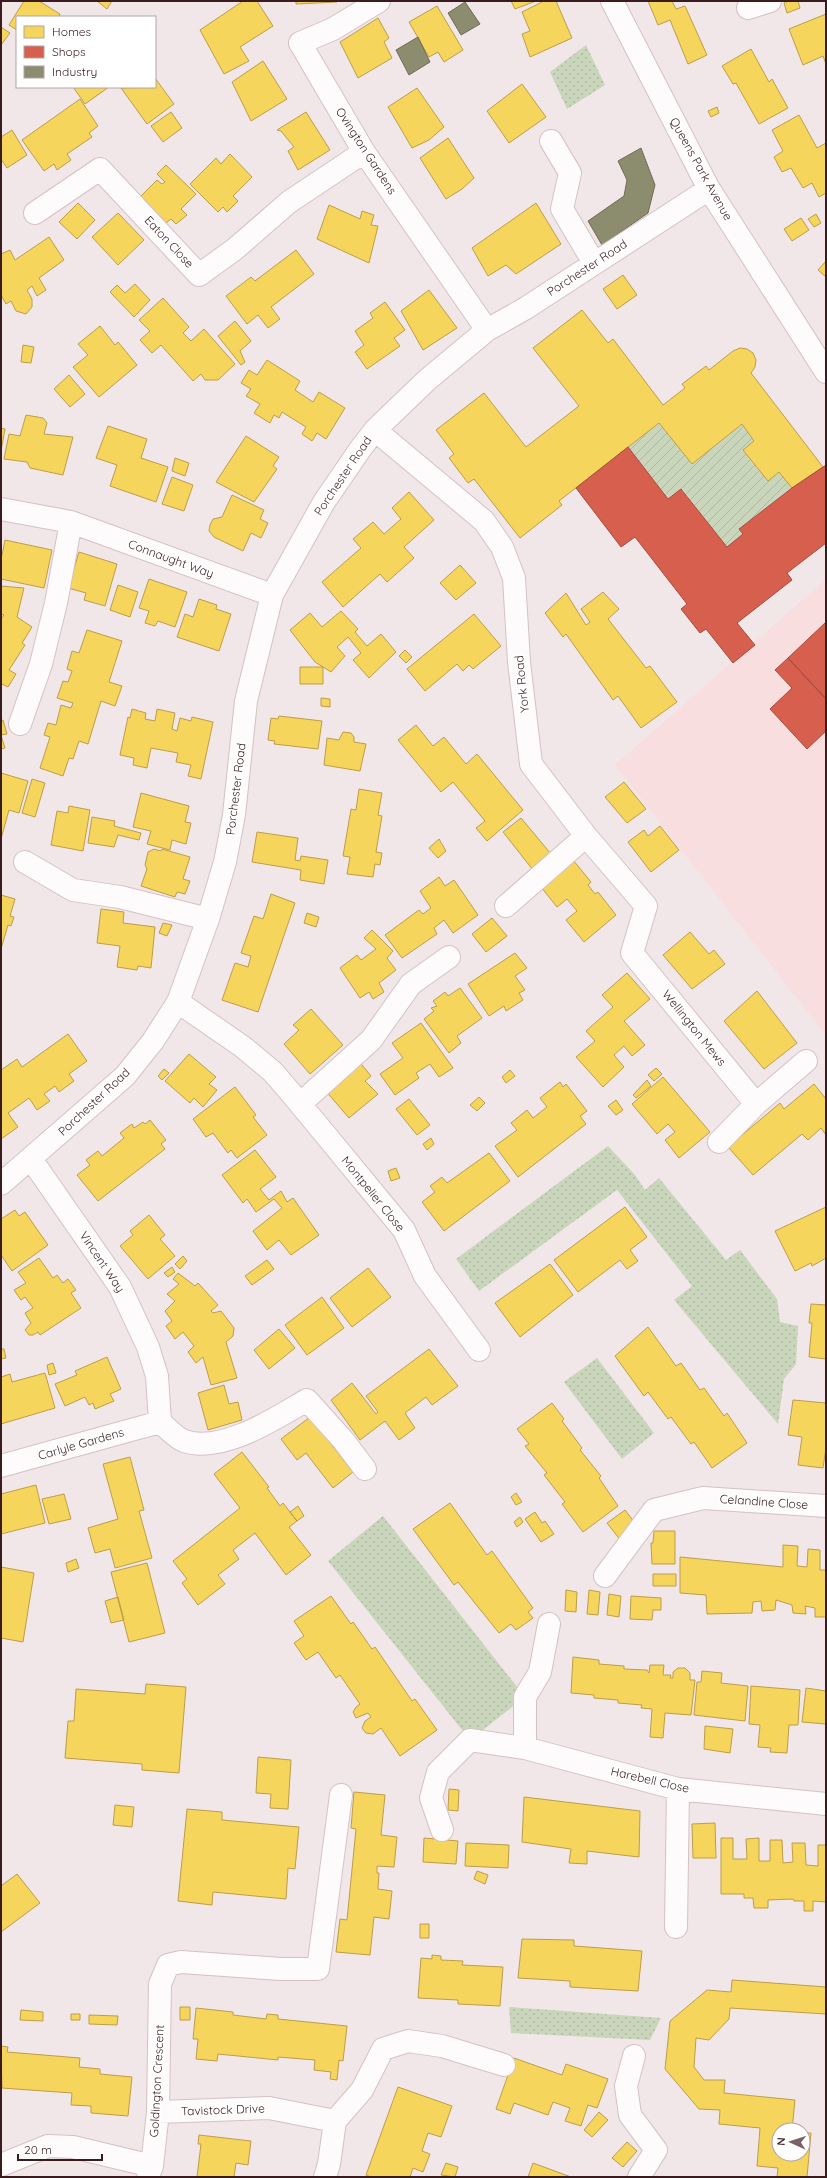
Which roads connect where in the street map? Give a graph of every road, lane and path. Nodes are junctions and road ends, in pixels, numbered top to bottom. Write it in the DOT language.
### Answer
graph roads {
  1 [pos="379,1"];
  2 [pos="612,1"];
  3 [pos="770,1"];
  4 [pos="748,8"];
  5 [pos="551,141"];
  6 [pos="364,152"];
  7 [pos="709,188"];
  8 [pos="35,213"];
  9 [pos="594,263"];
  10 [pos="487,330"];
  11 [pos="826,372"];
  12 [pos="376,430"];
  13 [pos="1,509"];
  14 [pos="71,522"];
  15 [pos="272,595"];
  16 [pos="20,724"];
  17 [pos="586,836"];
  18 [pos="24,862"];
  19 [pos="506,906"];
  20 [pos="208,919"];
  21 [pos="632,952"];
  22 [pos="449,957"];
  23 [pos="178,1002"];
  24 [pos="806,1061"];
  25 [pos="300,1104"];
  26 [pos="756,1104"];
  27 [pos="719,1142"];
  28 [pos="32,1159"];
  29 [pos="1,1184"];
  30 [pos="479,1350"];
  31 [pos="160,1422"];
  32 [pos="1,1466"];
  33 [pos="365,1470"];
  34 [pos="826,1506"];
  35 [pos="605,1576"];
  36 [pos="549,1624"];
  37 [pos="525,1748"];
  38 [pos="678,1789"];
  39 [pos="341,1795"];
  40 [pos="826,1804"];
  41 [pos="442,1830"];
  42 [pos="676,1927"];
  43 [pos="634,2056"];
  44 [pos="504,2065"];
  45 [pos="158,2112"];
  46 [pos="335,2121"];
  47 [pos="1,2164"];
  48 [pos="150,2172"];
  49 [pos="325,2177"];
  50 [pos="639,2177"];
  1 -- 6 [label="street, Ovington Gardens"];
  2 -- 7 [label="street, Queens Park Avenue"];
  3 -- 4 [label="street"];
  5 -- 9 [label="street"];
  6 -- 8 [label="street, Eaton Close"];
  6 -- 10 [label="street, Ovington Gardens"];
  7 -- 9 [label="street, Porchester Road"];
  7 -- 11 [label="street, Queens Park Avenue"];
  9 -- 10 [label="street, Porchester Road"];
  10 -- 12 [label="street, Porchester Road"];
  12 -- 15 [label="street, Porchester Road"];
  12 -- 17 [label="street, York Road"];
  13 -- 14 [label="street, Connaught Way"];
  14 -- 15 [label="street, Connaught Way"];
  14 -- 16 [label="street"];
  15 -- 20 [label="street, Porchester Road"];
  17 -- 19 [label="street"];
  17 -- 21 [label="street, York Road"];
  18 -- 20 [label="street"];
  20 -- 23 [label="street, Porchester Road"];
  21 -- 26 [label="street, Wellington Mews"];
  22 -- 25 [label="street"];
  23 -- 25 [label="street, Montpelier Close"];
  23 -- 28 [label="street, Porchester Road"];
  24 -- 26 [label="street"];
  25 -- 30 [label="street, Montpelier Close"];
  26 -- 27 [label="street"];
  28 -- 29 [label="street, Porchester Road"];
  28 -- 31 [label="street, Vincent Way"];
  31 -- 32 [label="street, Carlyle Gardens"];
  31 -- 33 [label="street"];
  34 -- 35 [label="street, Celandine Close"];
  36 -- 37 [label="street"];
  37 -- 38 [label="street, Harebell Close"];
  37 -- 41 [label="street, Harebell Close"];
  38 -- 40 [label="street, Harebell Close"];
  38 -- 42 [label="street"];
  39 -- 45 [label="street, Goldington Crescent"];
  43 -- 50 [label="street"];
  44 -- 46 [label="street"];
  45 -- 46 [label="street, Tavistock Drive"];
  45 -- 48 [label="street, Goldington Crescent"];
  46 -- 49 [label="street"];
  47 -- 48 [label="street"];
}
